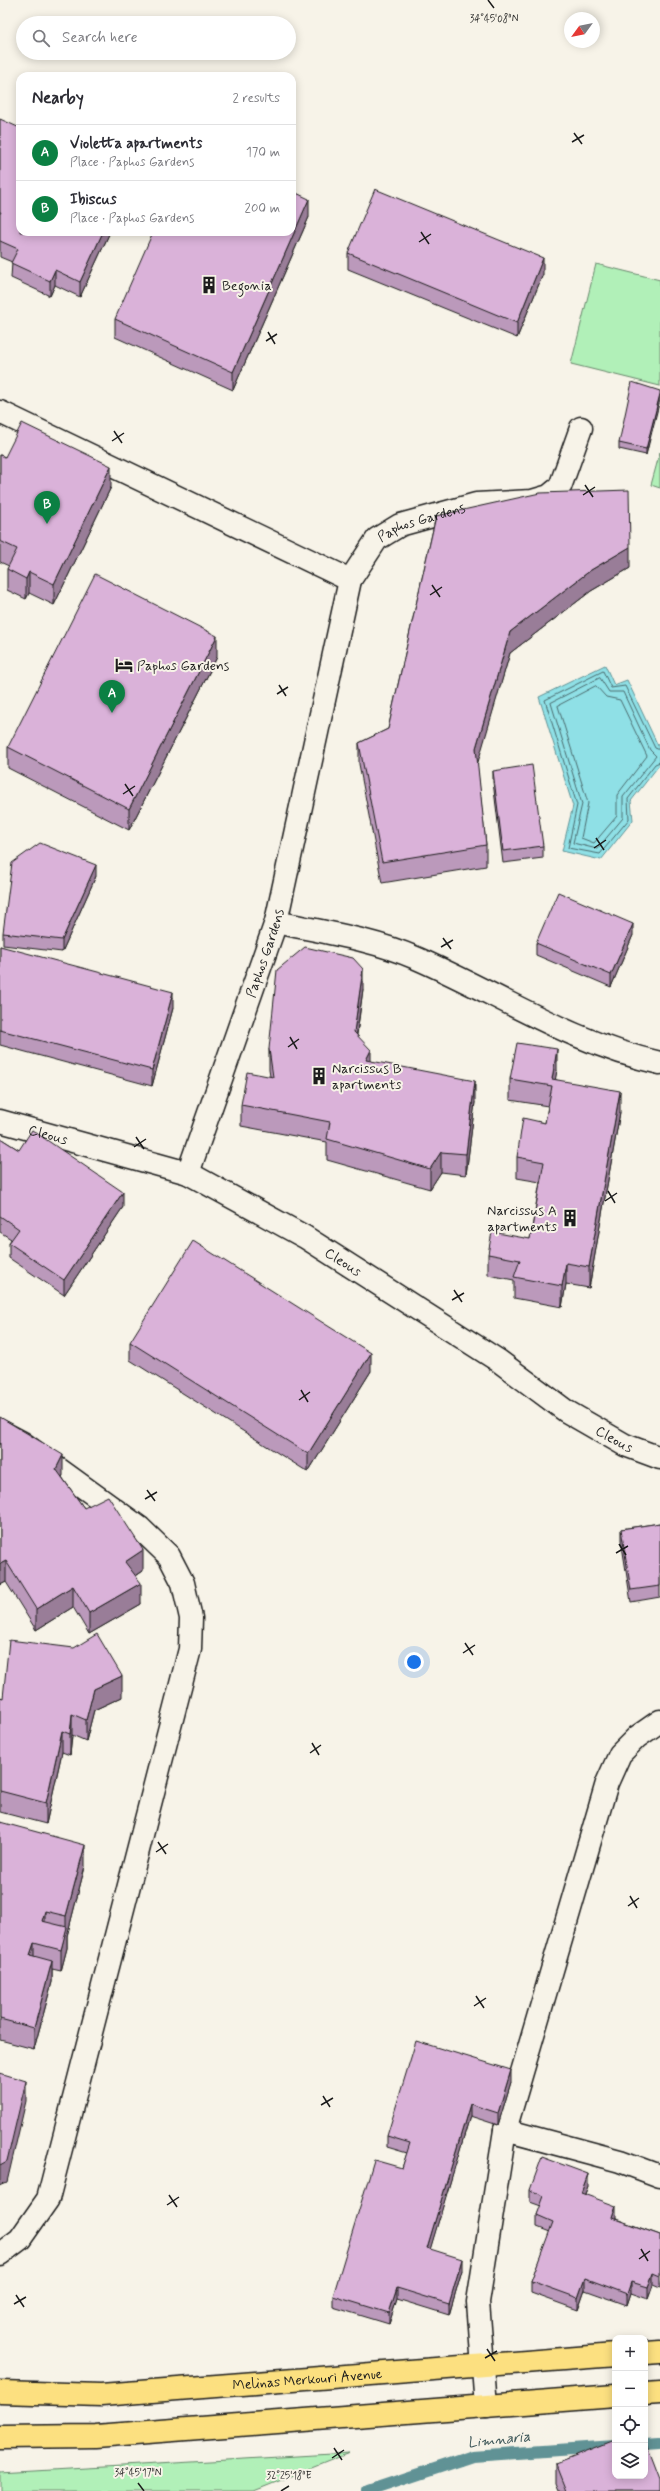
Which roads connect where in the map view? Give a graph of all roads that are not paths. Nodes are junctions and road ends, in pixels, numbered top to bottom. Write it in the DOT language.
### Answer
graph roads {
  1 [pos="0,412"];
  2 [pos="581,428"];
  3 [pos="350,580"];
  4 [pos="276,922"];
  5 [pos="660,1063"];
  6 [pos="0,1121"];
  7 [pos="188,1173"];
  8 [pos="0,1431"];
  9 [pos="660,1458"];
  10 [pos="660,1721"];
  11 [pos="505,2130"];
  12 [pos="660,2176"];
  13 [pos="0,2254"];
  14 [pos="660,2352"];
  15 [pos="648,2353"];
  16 [pos="612,2356"];
  17 [pos="484,2364"];
  18 [pos="0,2392"];
  19 [pos="660,2393"];
  20 [pos="648,2394"];
  21 [pos="612,2396"];
  22 [pos="486,2406"];
  23 [pos="0,2437"];
  1 -- 3 [label="street"];
  2 -- 3 [label="street, Paphos Gardens"];
  3 -- 4 [label="street, Paphos Gardens"];
  4 -- 5 [label="street"];
  4 -- 7 [label="street, Paphos Gardens"];
  6 -- 7 [label="street, Cleous"];
  7 -- 9 [label="street, Cleous"];
  8 -- 13 [label="street"];
  10 -- 11 [label="street"];
  11 -- 12 [label="street"];
  11 -- 17 [label="street"];
  14 -- 15 [label="main road"];
  16 -- 17 [label="main road, Melinas Merkouri Avenue"];
  17 -- 18 [label="main road, Melinas Merkouri Avenue"];
  17 -- 22 [label="street"];
  19 -- 20 [label="main road"];
  21 -- 22 [label="main road"];
  22 -- 23 [label="main road"];
}
